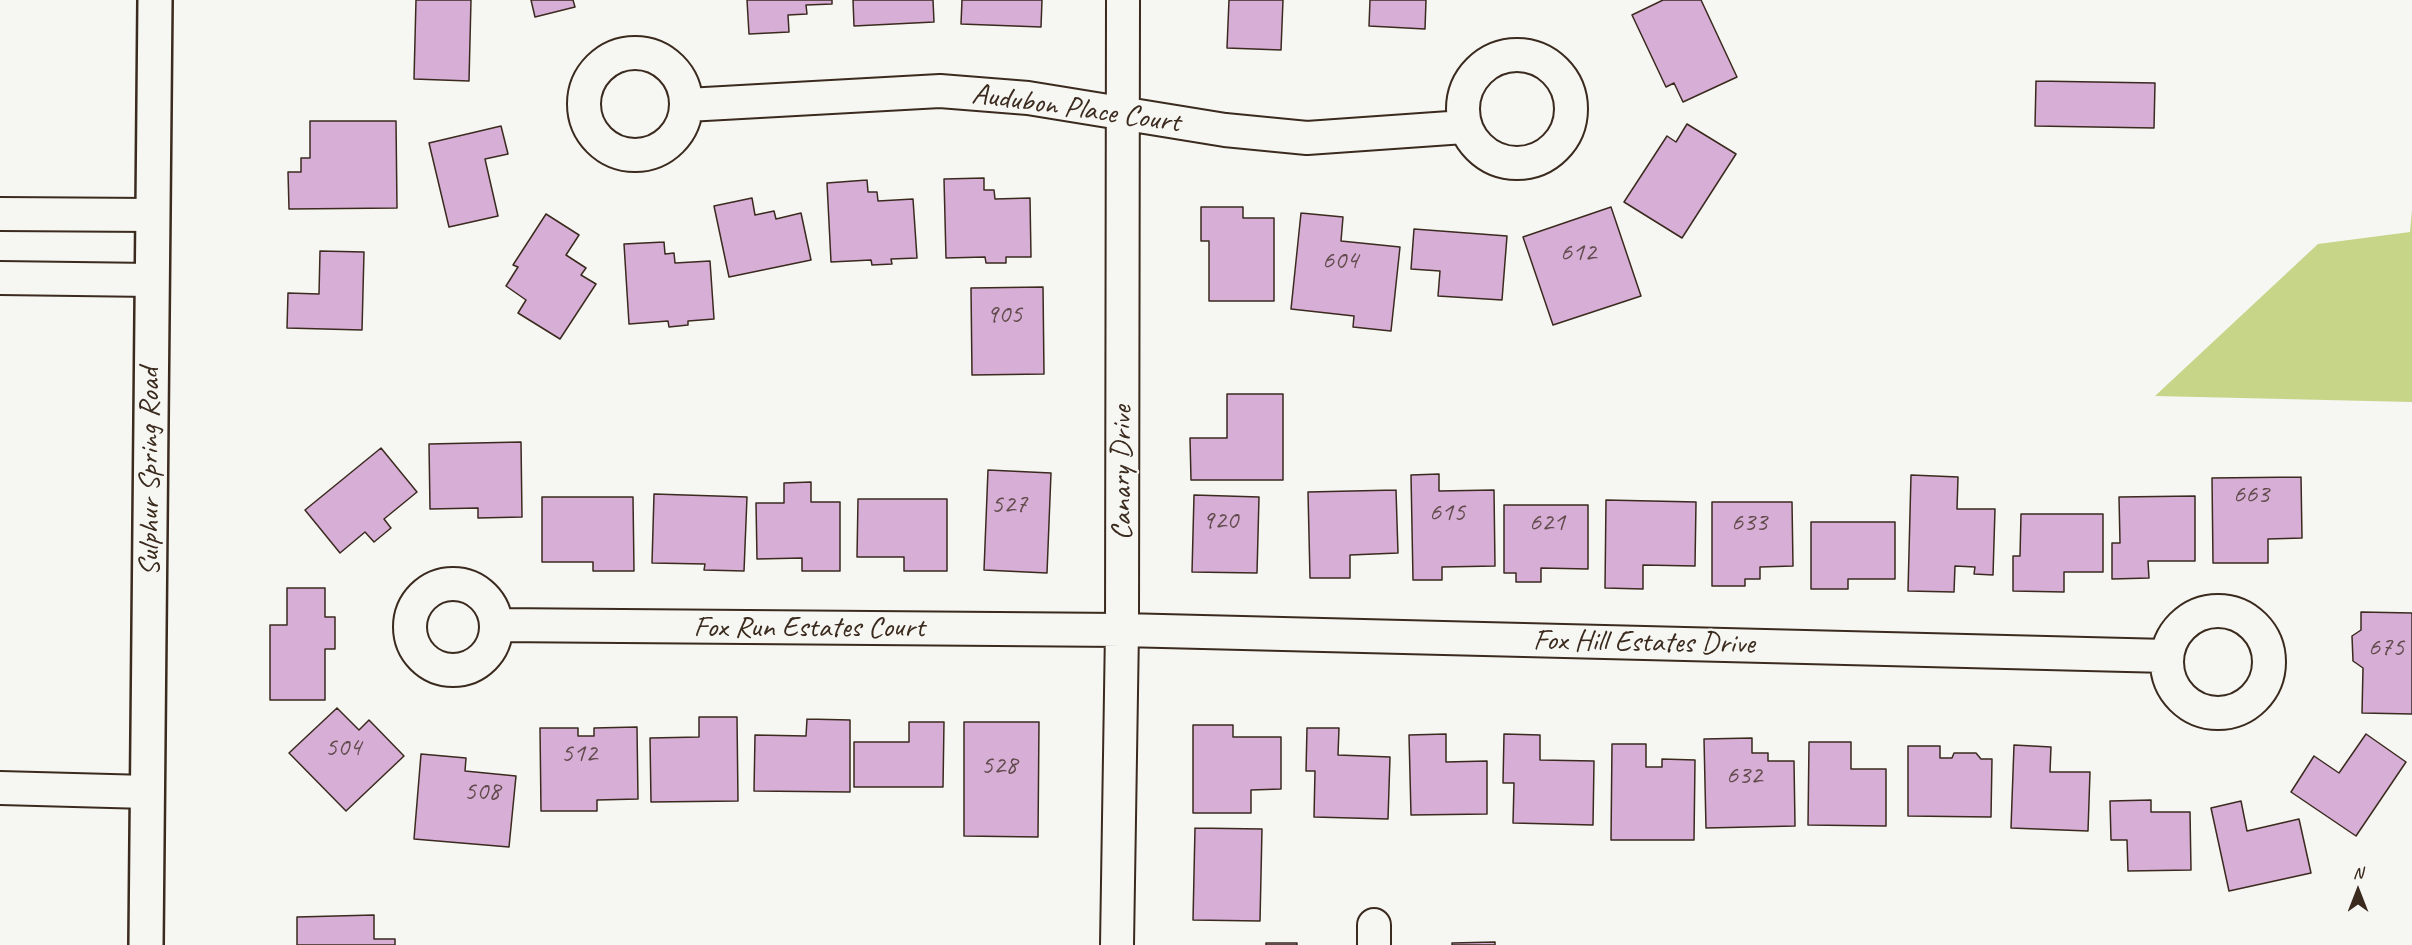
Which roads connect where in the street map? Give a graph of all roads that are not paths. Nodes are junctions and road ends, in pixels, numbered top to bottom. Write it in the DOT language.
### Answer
graph roads {
  1 [pos="155,0"];
  2 [pos="1123,0"];
  3 [pos="687,105"];
  4 [pos="1122,114"];
  5 [pos="1464,127"];
  6 [pos="0,214"];
  7 [pos="152,215"];
  8 [pos="0,278"];
  9 [pos="152,280"];
  10 [pos="497,625"];
  11 [pos="1122,630"];
  12 [pos="2167,656"];
  13 [pos="0,788"];
  14 [pos="147,792"];
  15 [pos="146,945"];
  16 [pos="1117,945"];
  1 -- 7 [label="main road, Sulphur Spring Road"];
  2 -- 4 [label="street, Canary Drive"];
  3 -- 4 [label="street, Audubon Place Court"];
  4 -- 5 [label="street, Audubon Place Court"];
  4 -- 11 [label="street, Canary Drive"];
  6 -- 7 [label="street"];
  7 -- 9 [label="main road, Sulphur Spring Road"];
  8 -- 9 [label="street"];
  9 -- 14 [label="main road, Sulphur Spring Road"];
  10 -- 11 [label="street, Fox Run Estates Court"];
  11 -- 12 [label="street, Fox Hill Estates Drive"];
  11 -- 16 [label="street, Canary Drive"];
  13 -- 14 [label="street"];
  14 -- 15 [label="main road, Sulphur Spring Road"];
}
